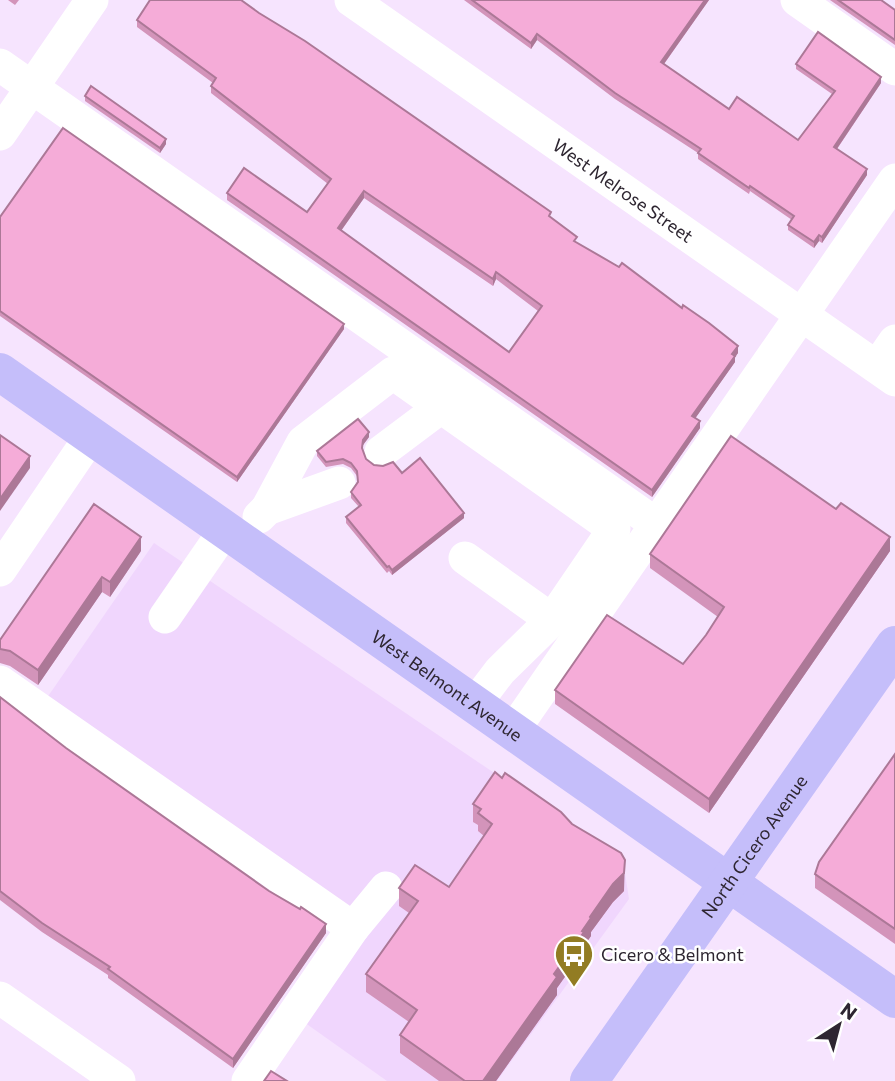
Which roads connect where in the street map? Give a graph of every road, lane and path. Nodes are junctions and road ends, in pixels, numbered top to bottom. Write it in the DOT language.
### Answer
graph roads {
  1 [pos="92,0"];
  2 [pos="351,0"];
  3 [pos="797,0"];
  4 [pos="0,65"];
  5 [pos="895,69"];
  6 [pos="32,88"];
  7 [pos="0,134"];
  8 [pos="895,180"];
  9 [pos="801,315"];
  10 [pos="889,363"];
  11 [pos="2,378"];
  12 [pos="441,407"];
  13 [pos="92,436"];
  14 [pos="381,452"];
  15 [pos="339,483"];
  16 [pos="267,509"];
  17 [pos="656,524"];
  18 [pos="231,534"];
  19 [pos="465,558"];
  20 [pos="0,570"];
  21 [pos="165,617"];
  22 [pos="552,620"];
  23 [pos="895,645"];
  24 [pos="0,682"];
  25 [pos="475,704"];
  26 [pos="513,731"];
  27 [pos="729,880"];
  28 [pos="386,888"];
  29 [pos="352,928"];
  30 [pos="0,998"];
  31 [pos="895,999"];
  32 [pos="119,1081"];
  33 [pos="248,1081"];
  34 [pos="589,1081"];
  1 -- 6 [label="street"];
  2 -- 9 [label="street, West Melrose Street"];
  3 -- 5 [label="street"];
  4 -- 6 [label="street"];
  6 -- 7 [label="street"];
  6 -- 17 [label="street"];
  8 -- 9 [label="street"];
  9 -- 10 [label="street, West Melrose Street"];
  9 -- 17 [label="street"];
  11 -- 13 [label="main road, West Belmont Avenue"];
  12 -- 14 [label="street"];
  12 -- 16 [label="street"];
  12 -- 22 [label="street"];
  13 -- 18 [label="main road, West Belmont Avenue"];
  13 -- 20 [label="street"];
  15 -- 16 [label="street"];
  16 -- 18 [label="street"];
  17 -- 26 [label="street"];
  18 -- 21 [label="street"];
  18 -- 25 [label="main road, West Belmont Avenue"];
  19 -- 22 [label="street"];
  22 -- 25 [label="street"];
  23 -- 27 [label="main road, North Cicero Avenue"];
  24 -- 29 [label="street"];
  25 -- 26 [label="main road, West Belmont Avenue"];
  26 -- 27 [label="main road, West Belmont Avenue"];
  27 -- 31 [label="main road, West Belmont Avenue"];
  27 -- 34 [label="main road, North Cicero Avenue"];
  28 -- 29 [label="street"];
  29 -- 33 [label="street"];
  30 -- 32 [label="street"];
}
